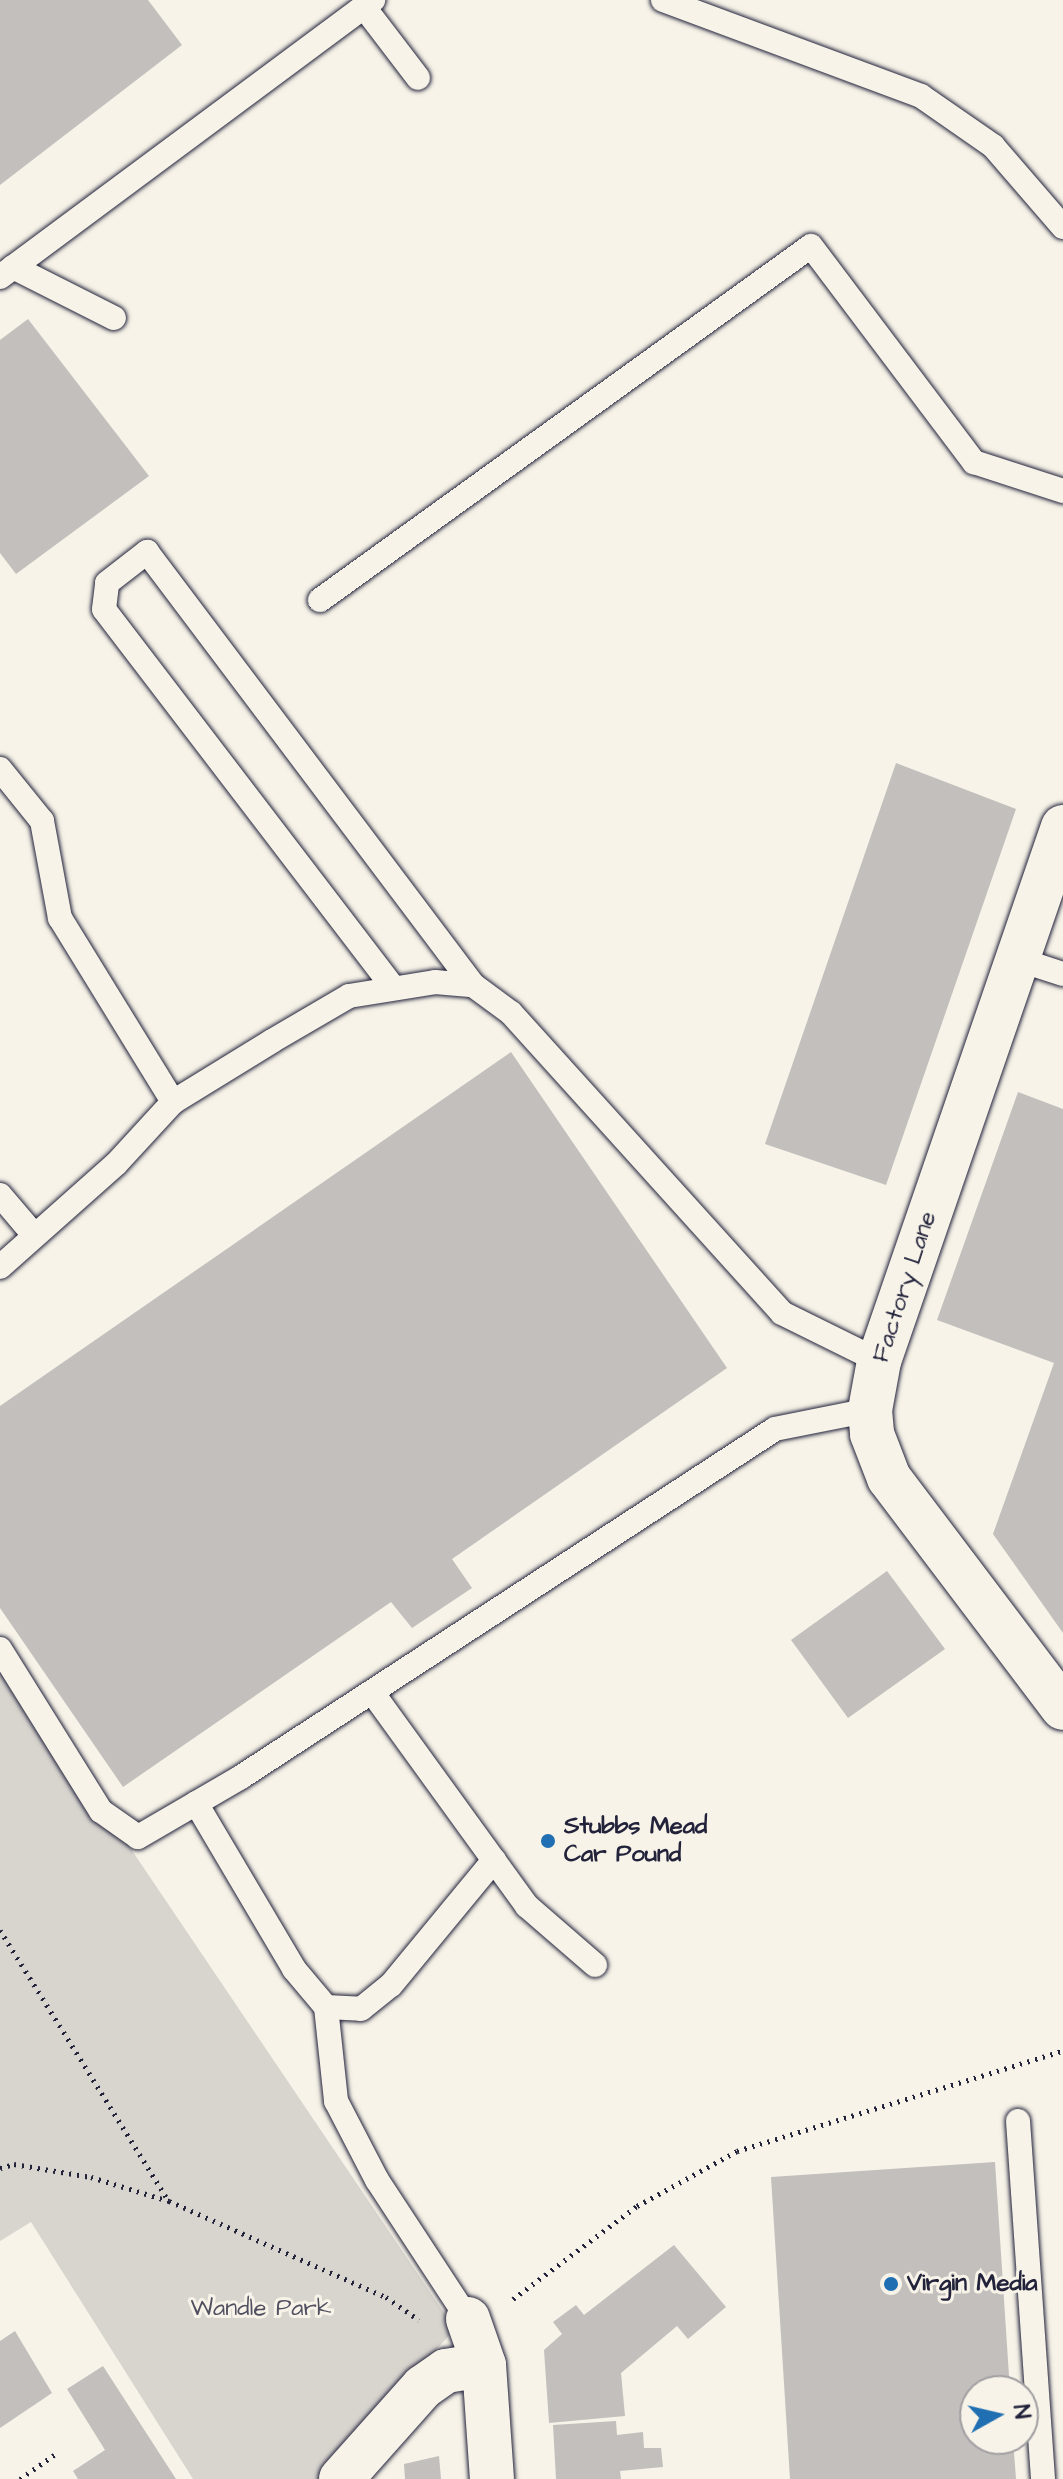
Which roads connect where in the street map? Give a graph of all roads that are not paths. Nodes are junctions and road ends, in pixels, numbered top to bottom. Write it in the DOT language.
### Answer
graph roads {
  1 [pos="663,0"];
  2 [pos="368,3"];
  3 [pos="418,78"];
  4 [pos="1063,227"];
  5 [pos="7,272"];
  6 [pos="114,318"];
  7 [pos="1063,491"];
  8 [pos="320,600"];
  9 [pos="0,769"];
  10 [pos="1063,827"];
  11 [pos="1017,959"];
  12 [pos="1063,974"];
  13 [pos="473,985"];
  14 [pos="392,986"];
  15 [pos="173,1102"];
  16 [pos="0,1195"];
  17 [pos="34,1235"];
  18 [pos="0,1267"];
  19 [pos="879,1361"];
  20 [pos="870,1410"];
  21 [pos="0,1649"];
  22 [pos="372,1692"];
  23 [pos="1063,1708"];
  24 [pos="196,1803"];
  25 [pos="494,1860"];
  26 [pos="595,1965"];
  27 [pos="326,2007"];
  28 [pos="1018,2121"];
  29 [pos="477,2340"];
  30 [pos="341,2479"];
  31 [pos="492,2479"];
  32 [pos="1043,2479"];
  1 -- 4 [label="lane"];
  2 -- 3 [label="lane"];
  2 -- 5 [label="lane"];
  5 -- 6 [label="lane"];
  7 -- 8 [label="lane"];
  9 -- 15 [label="lane"];
  10 -- 11 [label="street, Factory Lane"];
  11 -- 12 [label="lane"];
  11 -- 19 [label="street, Factory Lane"];
  13 -- 14 [label="lane"];
  13 -- 14 [label="lane"];
  13 -- 19 [label="lane"];
  14 -- 15 [label="lane"];
  15 -- 17 [label="lane"];
  16 -- 17 [label="lane"];
  17 -- 18 [label="lane"];
  19 -- 20 [label="street, Factory Lane"];
  20 -- 22 [label="lane"];
  20 -- 23 [label="street, Factory Lane"];
  21 -- 24 [label="lane"];
  22 -- 24 [label="lane"];
  22 -- 25 [label="lane"];
  24 -- 27 [label="lane"];
  25 -- 26 [label="lane"];
  25 -- 27 [label="lane"];
  27 -- 29 [label="lane"];
  28 -- 32 [label="lane"];
  29 -- 30 [label="street"];
  29 -- 31 [label="street"];
}
